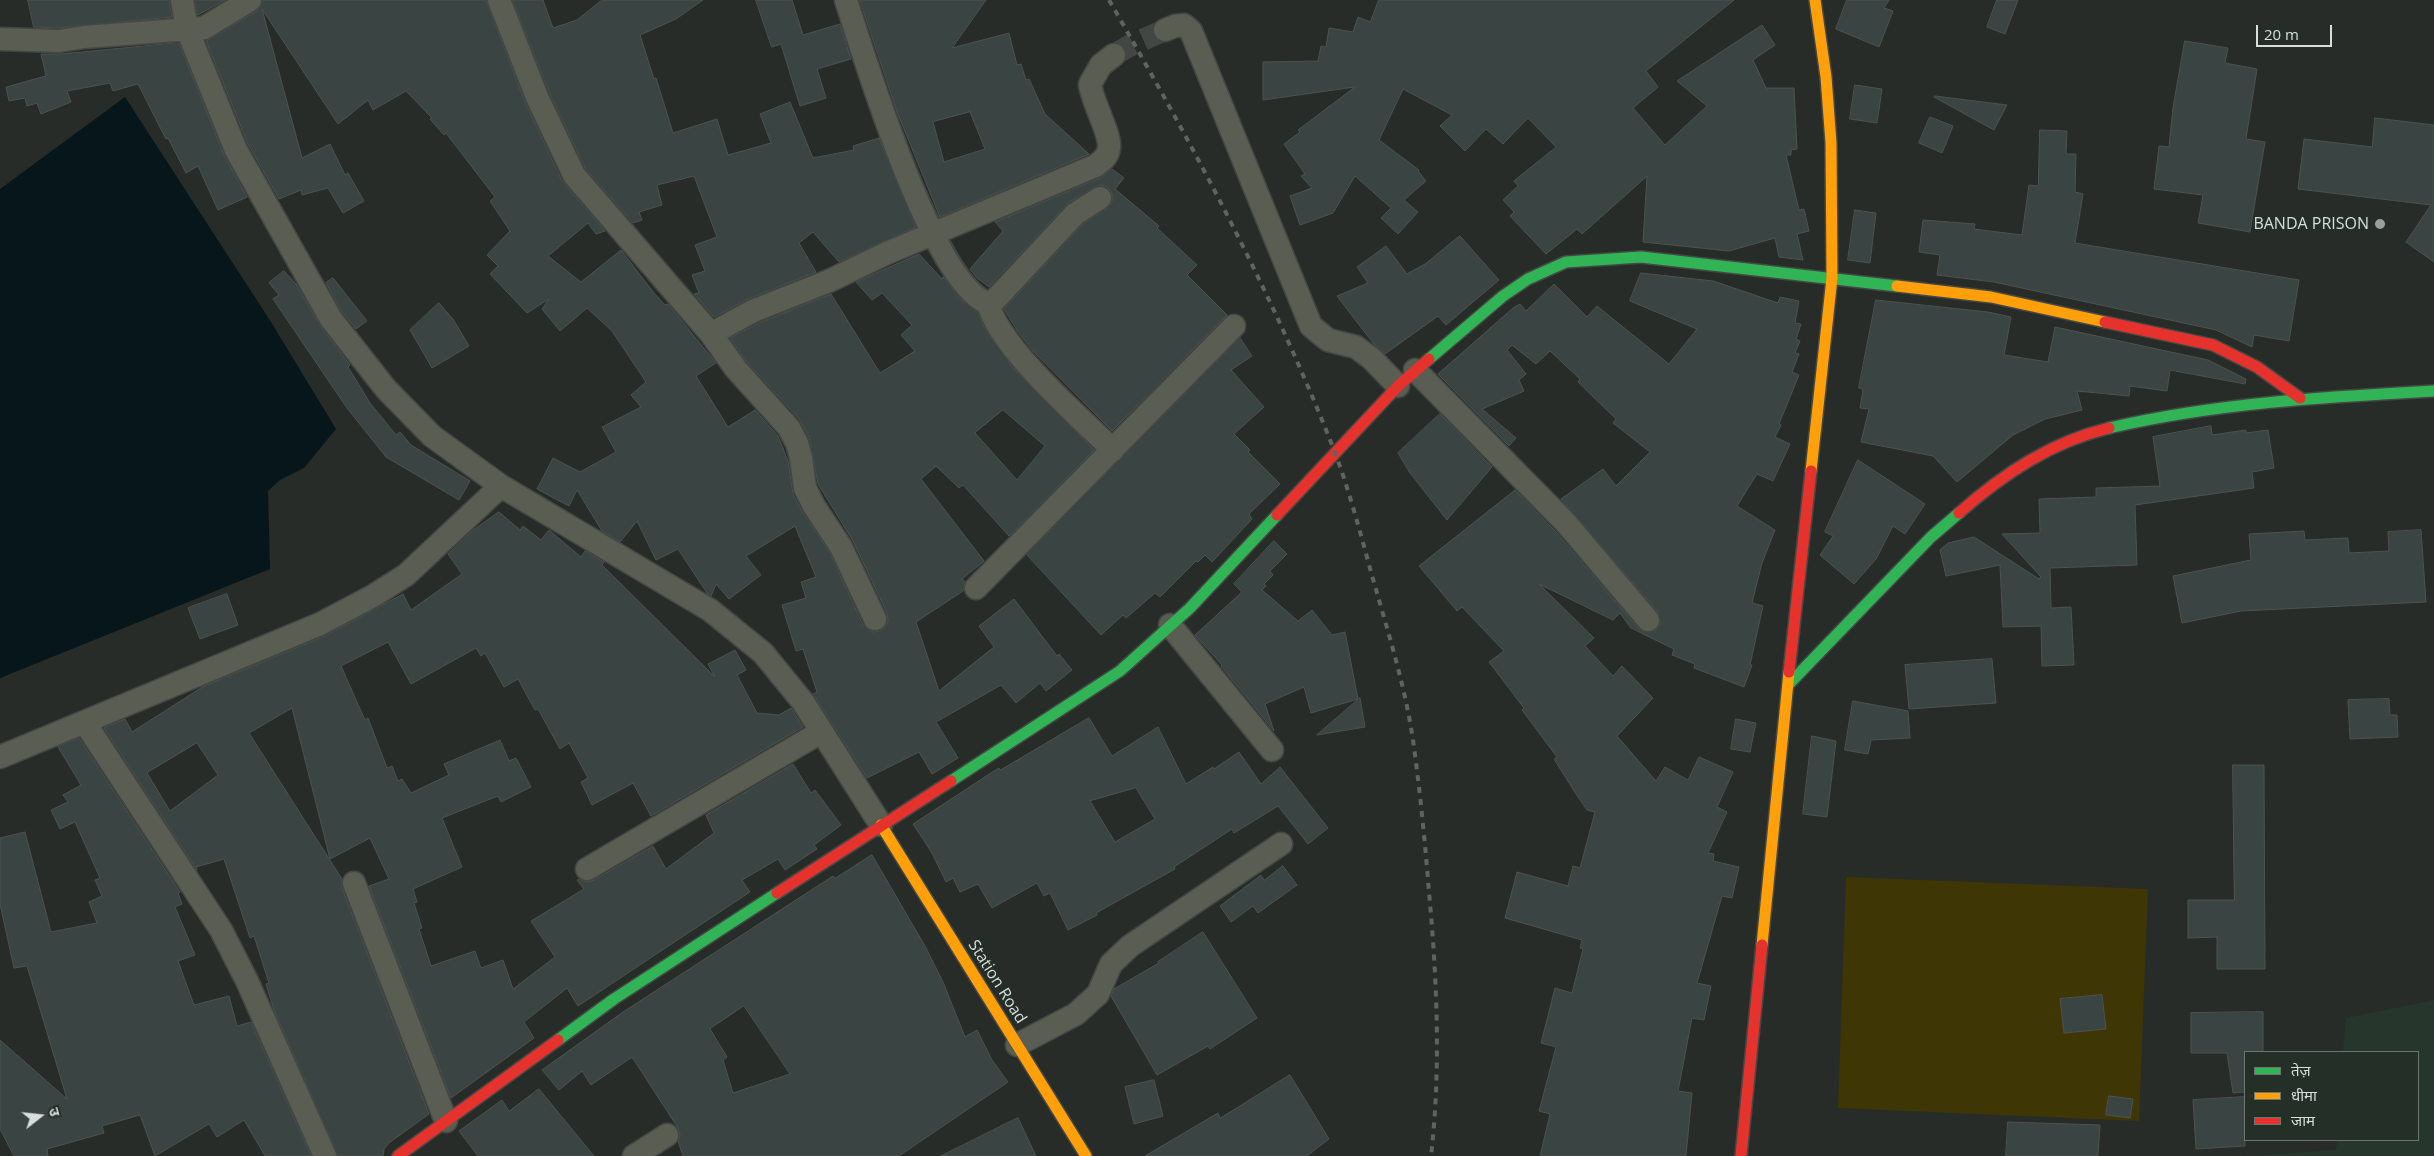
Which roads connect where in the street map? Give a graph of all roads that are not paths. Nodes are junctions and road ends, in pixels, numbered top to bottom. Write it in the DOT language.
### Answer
graph roads {
  1 [pos="182,0"];
  2 [pos="250,0"];
  3 [pos="500,0"];
  4 [pos="846,0"];
  5 [pos="1815,0"];
  6 [pos="187,29"];
  7 [pos="1165,30"];
  8 [pos="0,39"];
  9 [pos="1114,55"];
  10 [pos="1100,198"];
  11 [pos="933,236"];
  12 [pos="1832,278"];
  13 [pos="988,303"];
  14 [pos="1234,326"];
  15 [pos="711,334"];
  16 [pos="1415,370"];
  17 [pos="1398,386"];
  18 [pos="2434,391"];
  19 [pos="2300,398"];
  20 [pos="1113,450"];
  21 [pos="501,486"];
  22 [pos="976,588"];
  23 [pos="875,619"];
  24 [pos="1648,620"];
  25 [pos="1170,625"];
  26 [pos="1788,685"];
  27 [pos="85,723"];
  28 [pos="821,732"];
  29 [pos="1272,750"];
  30 [pos="0,757"];
  31 [pos="881,825"];
  32 [pos="1281,844"];
  33 [pos="587,869"];
  34 [pos="354,882"];
  35 [pos="1017,1045"];
  36 [pos="446,1121"];
  37 [pos="667,1135"];
  38 [pos="326,1156"];
  39 [pos="398,1156"];
  40 [pos="634,1156"];
  41 [pos="1086,1156"];
  42 [pos="1741,1156"];
  1 -- 6 [label="street"];
  2 -- 6 [label="street"];
  3 -- 15 [label="street"];
  4 -- 11 [label="street"];
  5 -- 12 [label="main road"];
  6 -- 8 [label="street"];
  6 -- 21 [label="street"];
  7 -- 17 [label="street"];
  9 -- 11 [label="street"];
  10 -- 13 [label="street"];
  11 -- 13 [label="street"];
  11 -- 15 [label="street"];
  12 -- 16 [label="main road"];
  12 -- 19 [label="main road"];
  12 -- 26 [label="main road"];
  13 -- 20 [label="street"];
  14 -- 20 [label="street"];
  15 -- 23 [label="street"];
  16 -- 17 [label="main road"];
  16 -- 24 [label="street"];
  17 -- 25 [label="main road"];
  18 -- 19 [label="main road"];
  19 -- 26 [label="main road"];
  20 -- 22 [label="street"];
  21 -- 27 [label="street"];
  21 -- 28 [label="street"];
  25 -- 29 [label="street"];
  25 -- 31 [label="main road"];
  26 -- 42 [label="main road"];
  27 -- 30 [label="street"];
  27 -- 38 [label="street"];
  28 -- 31 [label="street"];
  28 -- 33 [label="street"];
  31 -- 35 [label="main road, Station Road"];
  31 -- 36 [label="main road"];
  32 -- 35 [label="street"];
  34 -- 36 [label="street"];
  35 -- 41 [label="main road, Station Road"];
  36 -- 39 [label="main road"];
  37 -- 40 [label="street"];
}
